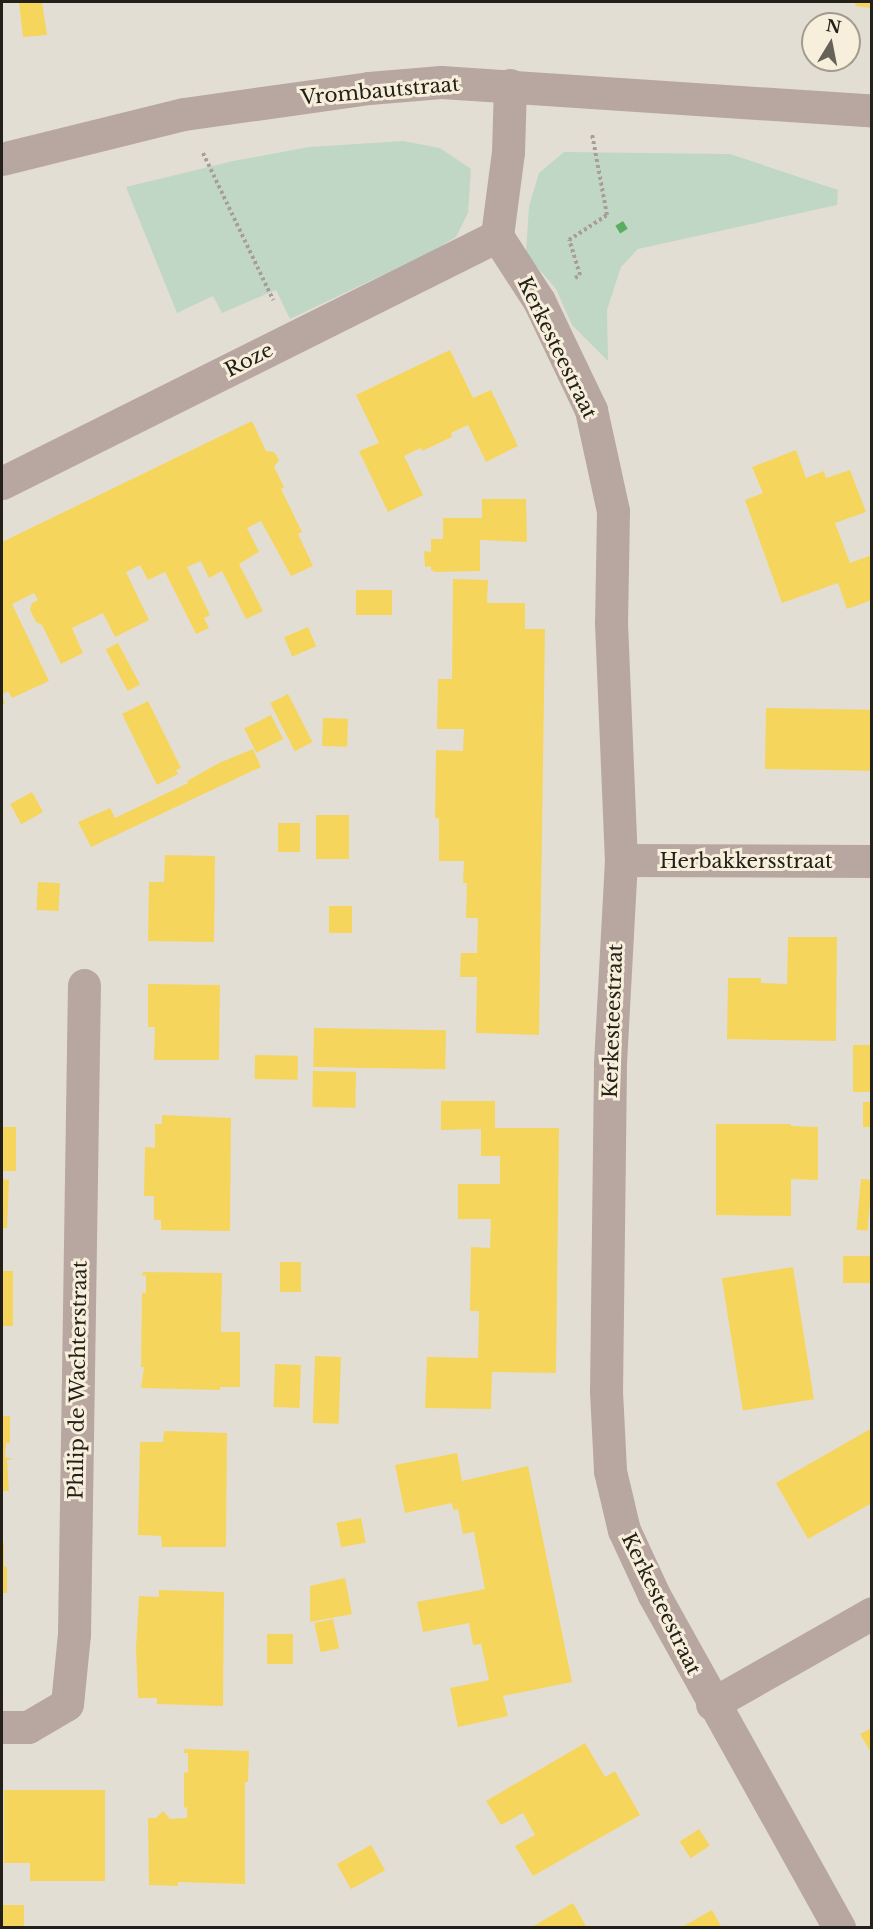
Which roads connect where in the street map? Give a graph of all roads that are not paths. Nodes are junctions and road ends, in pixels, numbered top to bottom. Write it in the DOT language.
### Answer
graph roads {
  1 [pos="510,85"];
  2 [pos="872,111"];
  3 [pos="2,159"];
  4 [pos="497,236"];
  5 [pos="2,483"];
  6 [pos="621,860"];
  7 [pos="872,861"];
  8 [pos="84,985"];
  9 [pos="872,1613"];
  10 [pos="712,1704"];
  11 [pos="2,1727"];
  12 [pos="839,1928"];
  1 -- 2 [label="street, Vrombautstraat"];
  1 -- 3 [label="street, Vrombautstraat"];
  1 -- 4 [label="street"];
  4 -- 5 [label="street, Roze"];
  4 -- 6 [label="street, Kerkesteestraat"];
  6 -- 7 [label="street, Herbakkersstraat"];
  6 -- 10 [label="street, Kerkesteestraat"];
  8 -- 11 [label="street, Philip de Wachterstraat"];
  9 -- 10 [label="street"];
  10 -- 12 [label="street, Kerkesteestraat"];
}
